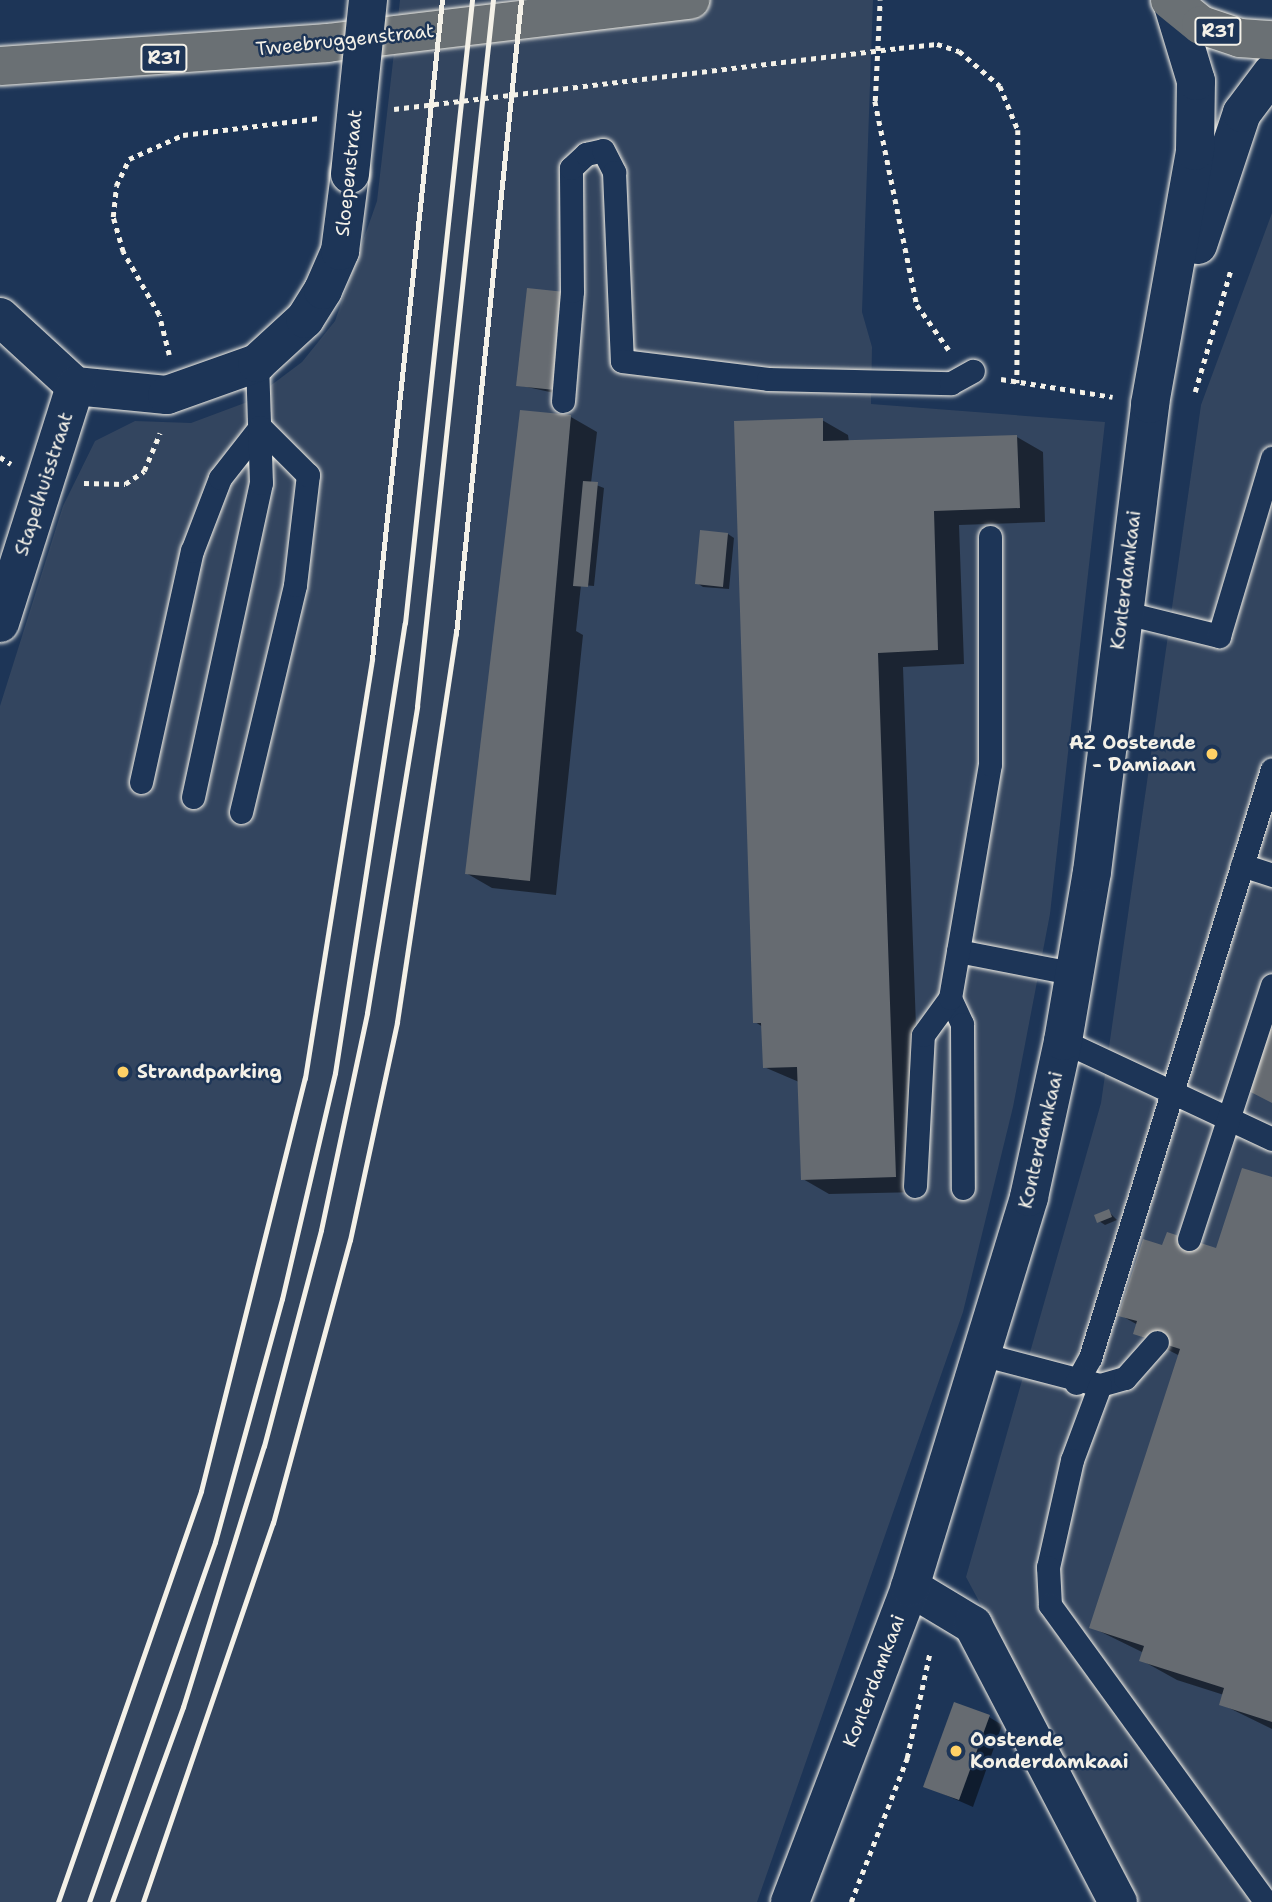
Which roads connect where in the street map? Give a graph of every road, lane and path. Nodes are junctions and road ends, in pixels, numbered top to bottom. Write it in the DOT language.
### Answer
graph roads {
  1 [pos="369,0"];
  2 [pos="690,0"];
  3 [pos="880,0"];
  4 [pos="1171,1"];
  5 [pos="1272,40"];
  6 [pos="0,66"];
  7 [pos="1272,73"];
  8 [pos="387,110"];
  9 [pos="332,117"];
  10 [pos="1235,255"];
  11 [pos="0,317"];
  12 [pos="1161,346"];
  13 [pos="257,363"];
  14 [pos="973,371"];
  15 [pos="1017,383"];
  16 [pos="75,386"];
  17 [pos="167,395"];
  18 [pos="563,401"];
  19 [pos="1150,404"];
  20 [pos="260,427"];
  21 [pos="1272,458"];
  22 [pos="46,476"];
  23 [pos="990,537"];
  24 [pos="1122,612"];
  25 [pos="0,623"];
  26 [pos="1272,769"];
  27 [pos="141,782"];
  28 [pos="193,797"];
  29 [pos="241,812"];
  30 [pos="1242,864"];
  31 [pos="1272,874"];
  32 [pos="958,951"];
  33 [pos="1076,974"];
  34 [pos="1272,985"];
  35 [pos="950,998"];
  36 [pos="1063,1041"];
  37 [pos="1173,1095"];
  38 [pos="1226,1117"];
  39 [pos="1272,1139"];
  40 [pos="915,1186"];
  41 [pos="963,1188"];
  42 [pos="1189,1239"];
  43 [pos="1157,1342"];
  44 [pos="981,1354"];
  45 [pos="1076,1383"];
  46 [pos="1100,1385"];
  47 [pos="926,1595"];
  48 [pos="790,1902"];
  49 [pos="851,1902"];
  50 [pos="1118,1902"];
  51 [pos="1266,1902"];
  1 -- 13 [label="street, Sloepenstraat, bridge"];
  2 -- 6 [label="main road, Tweebruggenstraat / R31"];
  3 -- 14 [label="path, bridge"];
  4 -- 5 [label="main road, R31"];
  4 -- 12 [label="street, Konterdamkaai"];
  7 -- 12 [label="street, Konterdamkaai"];
  8 -- 15 [label="path"];
  9 -- 17 [label="path"];
  10 -- 19 [label="path"];
  11 -- 16 [label="street"];
  12 -- 19 [label="street, Konterdamkaai"];
  13 -- 17 [label="street, Sloepenstraat"];
  13 -- 20 [label="lane"];
  14 -- 15 [label="path"];
  14 -- 18 [label="lane"];
  15 -- 19 [label="path"];
  16 -- 17 [label="street, Sloepenstraat"];
  16 -- 22 [label="street, Stapelhuisstraat"];
  17 -- 22 [label="path"];
  19 -- 24 [label="street, Konterdamkaai"];
  20 -- 27 [label="lane"];
  20 -- 28 [label="lane"];
  20 -- 29 [label="lane"];
  21 -- 24 [label="lane"];
  22 -- 25 [label="street, Stapelhuisstraat"];
  23 -- 32 [label="lane"];
  24 -- 33 [label="street, Konterdamkaai"];
  26 -- 30 [label="lane"];
  30 -- 31 [label="lane"];
  30 -- 37 [label="lane"];
  32 -- 33 [label="lane"];
  32 -- 35 [label="lane"];
  33 -- 36 [label="street, Konterdamkaai"];
  34 -- 38 [label="lane"];
  35 -- 40 [label="lane"];
  35 -- 41 [label="lane"];
  36 -- 37 [label="lane"];
  36 -- 44 [label="street, Konterdamkaai"];
  37 -- 38 [label="lane"];
  37 -- 45 [label="lane"];
  38 -- 39 [label="lane"];
  38 -- 42 [label="lane"];
  43 -- 46 [label="lane"];
  44 -- 45 [label="lane"];
  44 -- 47 [label="street, Konterdamkaai"];
  45 -- 46 [label="lane"];
  46 -- 51 [label="lane"];
  47 -- 48 [label="street, Konterdamkaai"];
  47 -- 49 [label="path"];
  47 -- 50 [label="street"];
}
